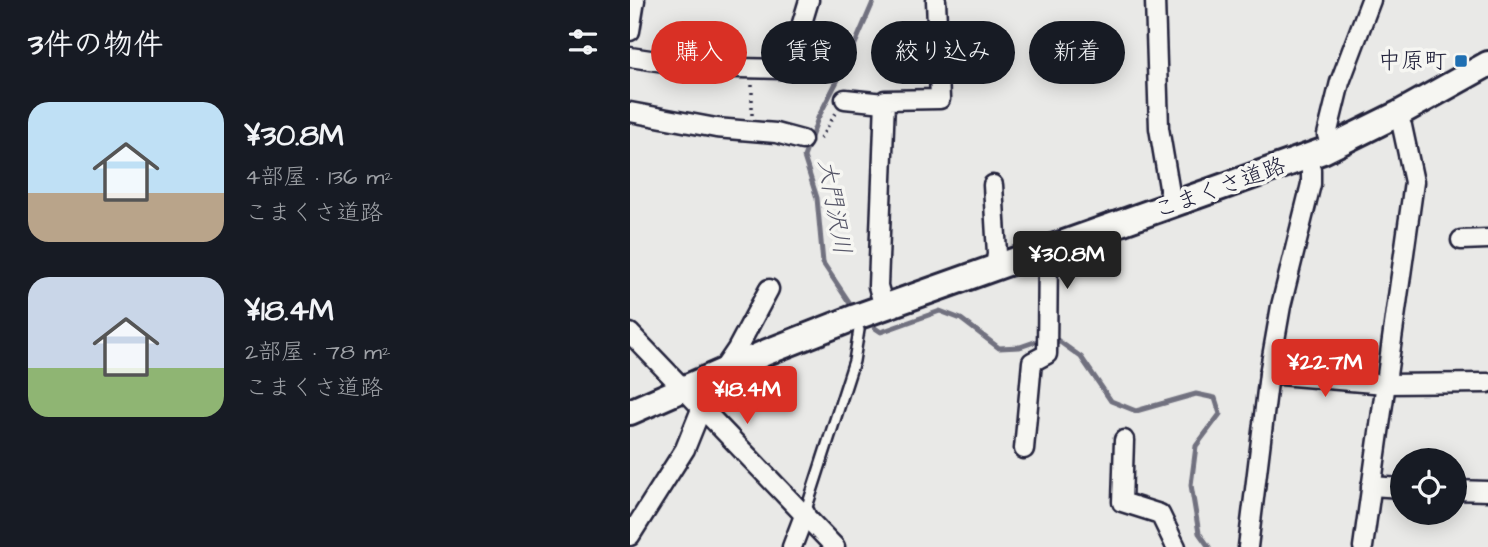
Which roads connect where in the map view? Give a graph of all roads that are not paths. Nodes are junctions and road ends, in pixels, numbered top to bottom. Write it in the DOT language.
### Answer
graph roads {
  1 [pos="635,0"];
  2 [pos="809,0"];
  3 [pos="936,0"];
  4 [pos="1155,0"];
  5 [pos="1371,0"];
  6 [pos="630,31"];
  7 [pos="630,57"];
  8 [pos="1487,66"];
  9 [pos="845,99"];
  10 [pos="884,103"];
  11 [pos="630,112"];
  12 [pos="1402,126"];
  13 [pos="1326,135"];
  14 [pos="803,140"];
  15 [pos="1307,156"];
  16 [pos="993,186"];
  17 [pos="1172,205"];
  18 [pos="1488,239"];
  19 [pos="1461,240"];
  20 [pos="1048,249"];
  21 [pos="995,268"];
  22 [pos="769,289"];
  23 [pos="884,307"];
  24 [pos="859,330"];
  25 [pos="630,333"];
  26 [pos="722,372"];
  27 [pos="1269,374"];
  28 [pos="1488,383"];
  29 [pos="1385,384"];
  30 [pos="683,388"];
  31 [pos="702,407"];
  32 [pos="630,412"];
  33 [pos="1124,440"];
  34 [pos="1024,449"];
  35 [pos="1371,486"];
  36 [pos="1390,487"];
  37 [pos="1467,490"];
  38 [pos="1488,491"];
  39 [pos="805,513"];
  40 [pos="630,536"];
  41 [pos="792,547"];
  42 [pos="835,547"];
  43 [pos="1176,547"];
  44 [pos="1248,547"];
  45 [pos="1363,547"];
  1 -- 6 [label="street"];
  2 -- 7 [label="street"];
  3 -- 10 [label="street"];
  4 -- 17 [label="street"];
  5 -- 13 [label="street"];
  8 -- 15 [label="street, こまくさ道路"];
  9 -- 10 [label="street"];
  10 -- 23 [label="street"];
  11 -- 14 [label="street"];
  12 -- 29 [label="street"];
  15 -- 17 [label="street, こまくさ道路"];
  15 -- 27 [label="street"];
  16 -- 21 [label="street"];
  17 -- 20 [label="street, こまくさ道路"];
  18 -- 19 [label="street"];
  20 -- 21 [label="street, こまくさ道路"];
  20 -- 34 [label="street"];
  21 -- 23 [label="street, こまくさ道路"];
  22 -- 26 [label="street"];
  23 -- 26 [label="street, こまくさ道路"];
  24 -- 39 [label="lane"];
  25 -- 30 [label="street"];
  26 -- 30 [label="street, こまくさ道路"];
  27 -- 29 [label="street"];
  27 -- 44 [label="street"];
  28 -- 29 [label="street"];
  29 -- 35 [label="street"];
  30 -- 31 [label="street"];
  30 -- 32 [label="street, こまくさ道路"];
  31 -- 39 [label="street"];
  31 -- 40 [label="street"];
  33 -- 43 [label="street"];
  35 -- 36 [label="street"];
  35 -- 45 [label="street"];
  37 -- 38 [label="street"];
  39 -- 41 [label="street"];
  39 -- 42 [label="street"];
}
